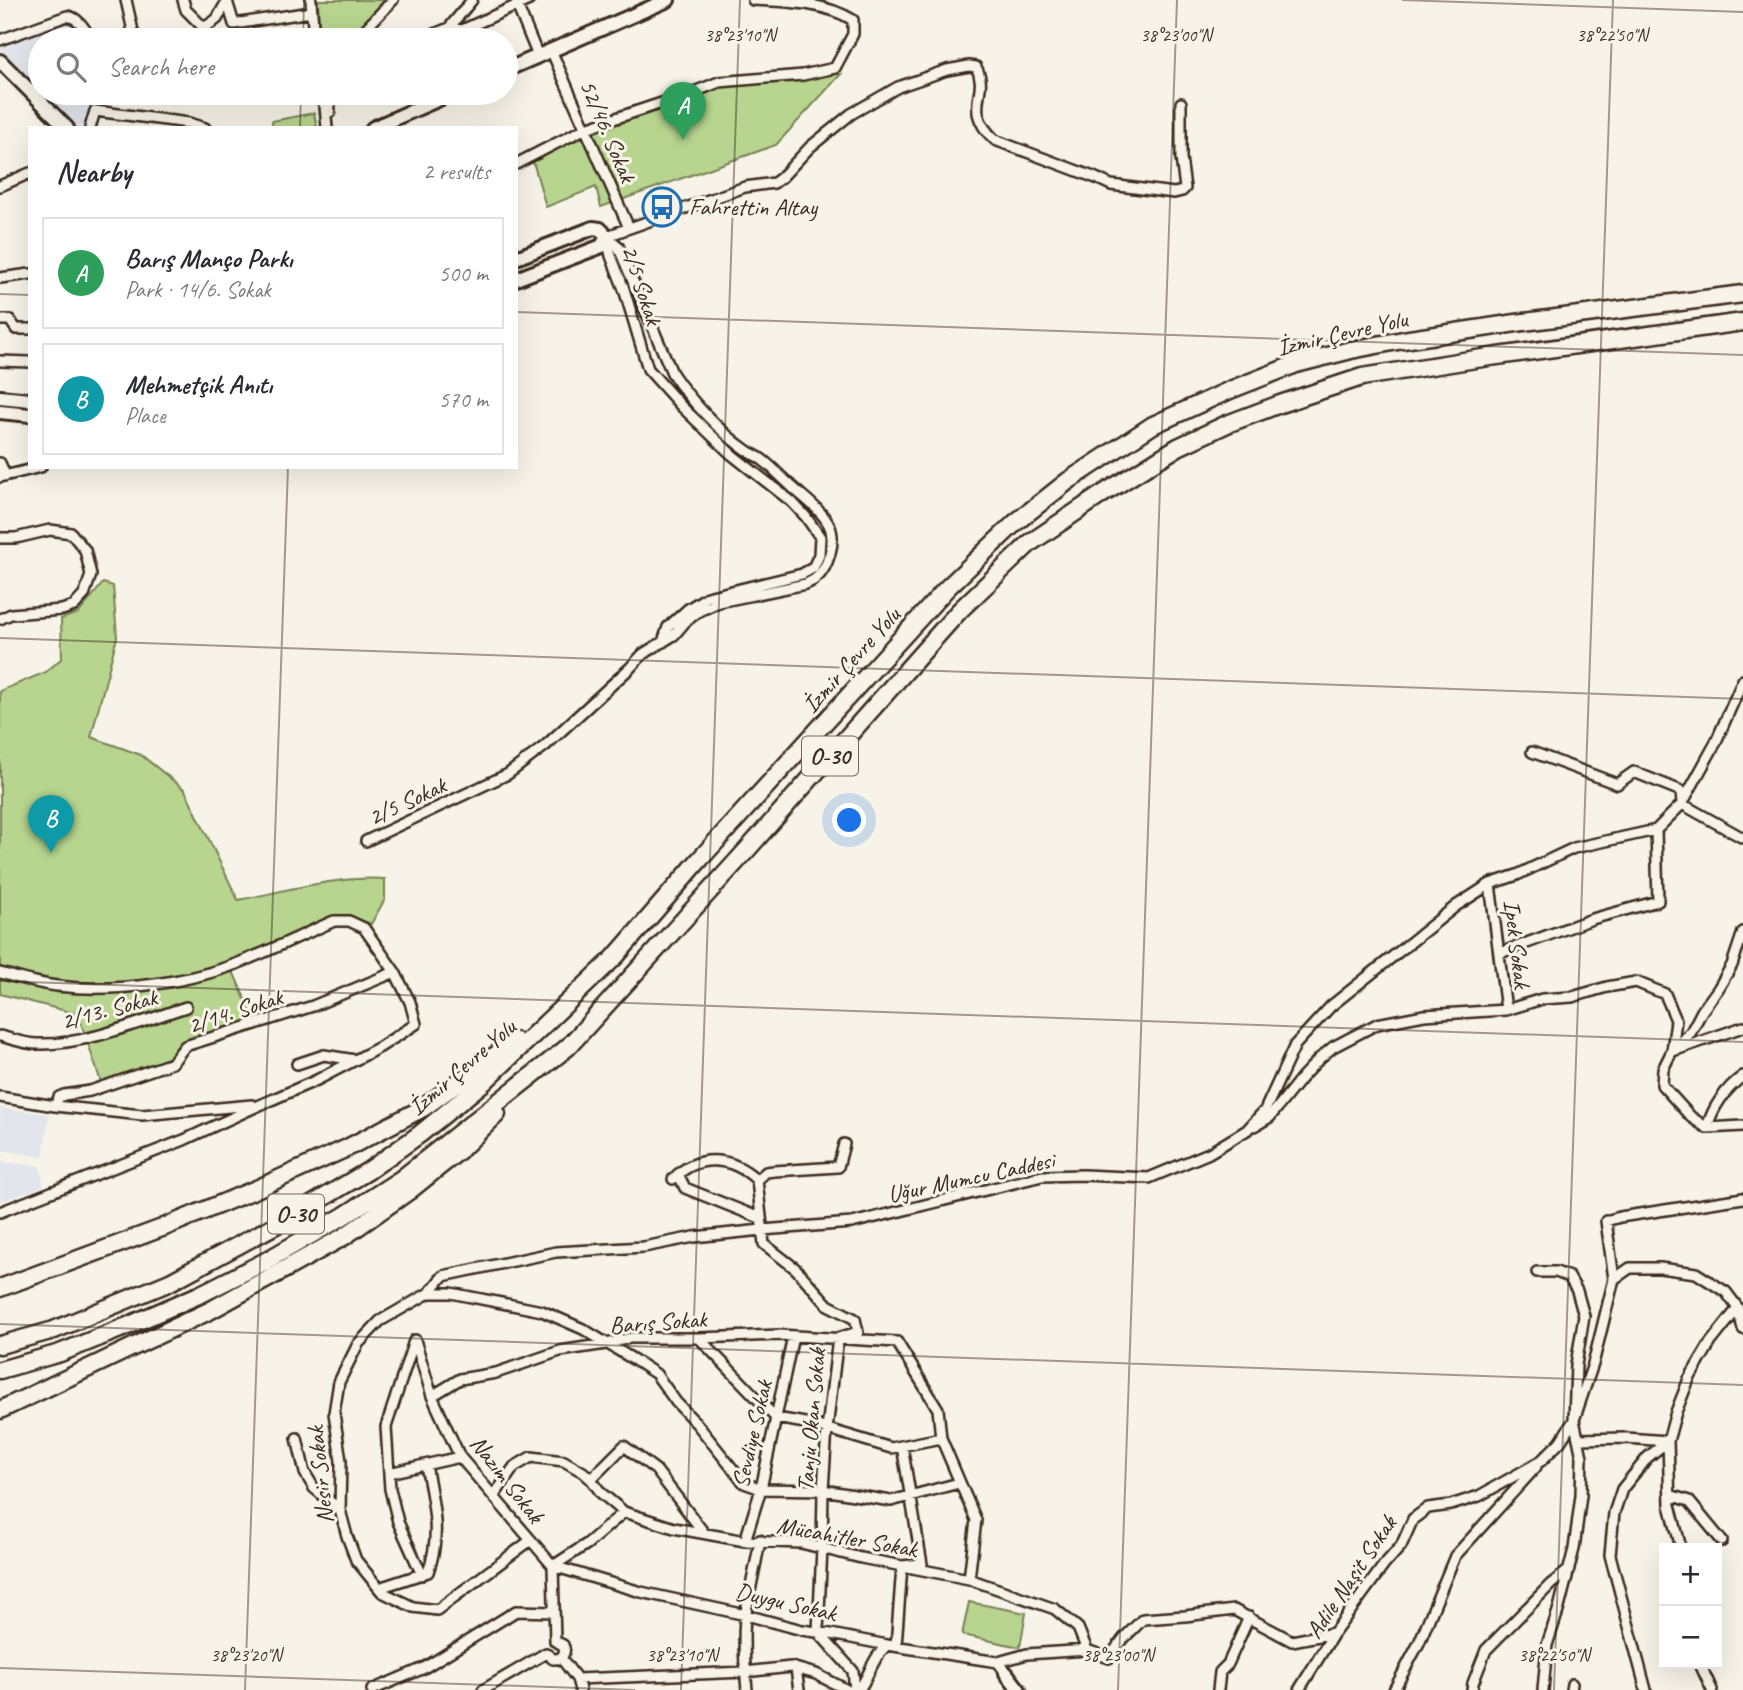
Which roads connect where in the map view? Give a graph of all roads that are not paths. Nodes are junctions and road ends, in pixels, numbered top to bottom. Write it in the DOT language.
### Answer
graph roads {
  1 [pos="126,0"];
  2 [pos="183,0"];
  3 [pos="229,0"];
  4 [pos="311,0"];
  5 [pos="393,0"];
  6 [pos="472,0"];
  7 [pos="529,0"];
  8 [pos="668,0"];
  9 [pos="753,0"];
  10 [pos="517,5"];
  11 [pos="311,12"];
  12 [pos="34,28"];
  13 [pos="85,28"];
  14 [pos="132,28"];
  15 [pos="313,28"];
  16 [pos="366,28"];
  17 [pos="449,28"];
  18 [pos="466,28"];
  19 [pos="28,30"];
  20 [pos="0,40"];
  21 [pos="551,50"];
  22 [pos="538,56"];
  23 [pos="0,61"];
  24 [pos="518,65"];
  25 [pos="28,89"];
  26 [pos="1181,103"];
  27 [pos="44,105"];
  28 [pos="324,105"];
  29 [pos="329,105"];
  30 [pos="426,105"];
  31 [pos="65,126"];
  32 [pos="91,126"];
  33 [pos="199,126"];
  34 [pos="330,126"];
  35 [pos="330,126"];
  36 [pos="378,126"];
  37 [pos="586,128"];
  38 [pos="518,163"];
  39 [pos="28,174"];
  40 [pos="0,186"];
  41 [pos="629,228"];
  42 [pos="607,236"];
  43 [pos="518,257"];
  44 [pos="28,274"];
  45 [pos="0,278"];
  46 [pos="518,278"];
  47 [pos="1743,294"];
  48 [pos="0,320"];
  49 [pos="1743,322"];
  50 [pos="28,329"];
  51 [pos="0,361"];
  52 [pos="28,362"];
  53 [pos="0,397"];
  54 [pos="28,400"];
  55 [pos="0,412"];
  56 [pos="28,415"];
  57 [pos="0,463"];
  58 [pos="33,469"];
  59 [pos="3,476"];
  60 [pos="0,538"];
  61 [pos="0,619"];
  62 [pos="663,642"];
  63 [pos="1743,680"];
  64 [pos="1532,752"];
  65 [pos="1682,804"];
  66 [pos="1656,830"];
  67 [pos="1743,838"];
  68 [pos="366,841"];
  69 [pos="1490,884"];
  70 [pos="1743,932"];
  71 [pos="1500,953"];
  72 [pos="395,972"];
  73 [pos="0,973"];
  74 [pos="186,1007"];
  75 [pos="1506,1010"];
  76 [pos="552,1016"];
  77 [pos="1743,1027"];
  78 [pos="0,1036"];
  79 [pos="568,1047"];
  80 [pos="1671,1051"];
  81 [pos="355,1060"];
  82 [pos="297,1064"];
  83 [pos="1743,1076"];
  84 [pos="0,1097"];
  85 [pos="262,1104"];
  86 [pos="55,1106"];
  87 [pos="1743,1126"];
  88 [pos="1707,1128"];
  89 [pos="1247,1130"];
  90 [pos="844,1143"];
  91 [pos="757,1180"];
  92 [pos="1743,1198"];
  93 [pos="0,1212"];
  94 [pos="760,1218"];
  95 [pos="762,1230"];
  96 [pos="1537,1272"];
  97 [pos="1614,1279"];
  98 [pos="0,1288"];
  99 [pos="429,1293"];
  100 [pos="1738,1308"];
  101 [pos="1743,1329"];
  102 [pos="793,1336"];
  103 [pos="699,1338"];
  104 [pos="838,1338"];
  105 [pos="606,1344"];
  106 [pos="0,1345"];
  107 [pos="0,1370"];
  108 [pos="432,1396"];
  109 [pos="0,1410"];
  110 [pos="776,1418"];
  111 [pos="1574,1420"];
  112 [pos="827,1429"];
  113 [pos="297,1438"];
  114 [pos="941,1438"];
  115 [pos="1578,1440"];
  116 [pos="1668,1441"];
  117 [pos="902,1446"];
  118 [pos="460,1457"];
  119 [pos="1541,1461"];
  120 [pos="426,1465"];
  121 [pos="389,1473"];
  122 [pos="592,1479"];
  123 [pos="960,1483"];
  124 [pos="761,1489"];
  125 [pos="823,1489"];
  126 [pos="1670,1495"];
  127 [pos="494,1496"];
  128 [pos="911,1496"];
  129 [pos="340,1510"];
  130 [pos="624,1512"];
  131 [pos="704,1533"];
  132 [pos="531,1540"];
  133 [pos="745,1541"];
  134 [pos="760,1541"];
  135 [pos="1722,1541"];
  136 [pos="1680,1543"];
  137 [pos="822,1548"];
  138 [pos="554,1566"];
  139 [pos="902,1566"];
  140 [pos="1569,1570"];
  141 [pos="422,1575"];
  142 [pos="969,1579"];
  143 [pos="379,1588"];
  144 [pos="554,1612"];
  145 [pos="746,1615"];
  146 [pos="1249,1617"];
  147 [pos="818,1632"];
  148 [pos="1334,1633"];
  149 [pos="555,1641"];
  150 [pos="891,1646"];
  151 [pos="1087,1650"];
  152 [pos="546,1653"];
  153 [pos="561,1658"];
  154 [pos="1002,1667"];
  155 [pos="796,1669"];
  156 [pos="1702,1669"];
  157 [pos="745,1672"];
  158 [pos="619,1678"];
  159 [pos="577,1679"];
  160 [pos="372,1690"];
  161 [pos="483,1690"];
  162 [pos="580,1690"];
  163 [pos="620,1690"];
  164 [pos="747,1690"];
  165 [pos="799,1690"];
  166 [pos="847,1690"];
  167 [pos="857,1690"];
  168 [pos="1017,1690"];
  169 [pos="1219,1690"];
  170 [pos="1299,1690"];
  171 [pos="1394,1690"];
  172 [pos="1472,1690"];
  173 [pos="1544,1690"];
  174 [pos="1646,1690"];
  175 [pos="1712,1690"];
  1 -- 14 [label="street"];
  2 -- 3 [label="street"];
  3 -- 11 [label="street"];
  4 -- 11 [label="street"];
  5 -- 16 [label="street"];
  6 -- 17 [label="street"];
  7 -- 10 [label="street"];
  8 -- 21 [label="street"];
  9 -- 37 [label="street"];
  10 -- 18 [label="street"];
  10 -- 22 [label="street"];
  11 -- 15 [label="street"];
  12 -- 13 [label="street"];
  19 -- 20 [label="street"];
  21 -- 22 [label="street"];
  21 -- 37 [label="street, 52/46. Sokak"];
  22 -- 24 [label="street"];
  23 -- 25 [label="street"];
  26 -- 41 [label="street"];
  27 -- 31 [label="street"];
  28 -- 34 [label="street"];
  29 -- 35 [label="street"];
  30 -- 36 [label="street"];
  32 -- 33 [label="street"];
  37 -- 38 [label="street"];
  37 -- 41 [label="street, 52/46. Sokak"];
  39 -- 40 [label="street"];
  41 -- 42 [label="street"];
  42 -- 43 [label="street"];
  42 -- 46 [label="street"];
  42 -- 62 [label="street, 2/5 Sokak"];
  42 -- 62 [label="street, 2/5 Sokak"];
  44 -- 45 [label="street"];
  47 -- 76 [label="highway, İzmir Çevre Yolu / O-30"];
  48 -- 50 [label="street"];
  49 -- 79 [label="highway, İzmir Çevre Yolu / O-30"];
  51 -- 52 [label="street"];
  53 -- 54 [label="street"];
  55 -- 56 [label="street"];
  57 -- 59 [label="street"];
  58 -- 59 [label="street"];
  60 -- 61 [label="street"];
  62 -- 68 [label="street, 2/5 Sokak"];
  63 -- 65 [label="street"];
  64 -- 65 [label="street"];
  65 -- 66 [label="street"];
  65 -- 67 [label="street"];
  66 -- 69 [label="street, Uğur Mumcu Caddesi"];
  66 -- 71 [label="street"];
  69 -- 71 [label="street, Ipek Sokak"];
  69 -- 89 [label="street, Uğur Mumcu Caddesi"];
  70 -- 80 [label="street"];
  71 -- 75 [label="street, Ipek Sokak"];
  72 -- 73 [label="street"];
  72 -- 81 [label="street"];
  72 -- 86 [label="street, 2/14. Sokak"];
  74 -- 78 [label="street, 2/13. Sokak"];
  75 -- 80 [label="street"];
  75 -- 89 [label="street"];
  76 -- 98 [label="highway"];
  76 -- 106 [label="highway, İzmir Çevre Yolu / O-30"];
  77 -- 80 [label="street"];
  79 -- 107 [label="highway, İzmir Çevre Yolu / O-30"];
  79 -- 109 [label="highway"];
  80 -- 88 [label="street"];
  81 -- 82 [label="street"];
  81 -- 85 [label="street"];
  83 -- 88 [label="street"];
  84 -- 86 [label="street"];
  85 -- 86 [label="street"];
  85 -- 93 [label="street"];
  87 -- 88 [label="street"];
  89 -- 95 [label="street, Uğur Mumcu Caddesi"];
  90 -- 91 [label="street"];
  91 -- 94 [label="street"];
  91 -- 94 [label="street"];
  92 -- 97 [label="street"];
  94 -- 95 [label="street"];
  95 -- 99 [label="street, Uğur Mumcu Caddesi"];
  95 -- 104 [label="street, Tanju Okan Sokak"];
  96 -- 111 [label="street"];
  97 -- 100 [label="street"];
  97 -- 111 [label="street"];
  99 -- 105 [label="street"];
  99 -- 129 [label="street, Nesir Sokak"];
  100 -- 101 [label="street"];
  100 -- 116 [label="street"];
  102 -- 103 [label="street, Barış Sokak"];
  102 -- 104 [label="street, Barış Sokak"];
  102 -- 110 [label="street, Sevdiye Sokak"];
  103 -- 105 [label="street, Barış Sokak"];
  103 -- 110 [label="street"];
  104 -- 112 [label="street, Tanju Okan Sokak"];
  104 -- 114 [label="street, Barış Sokak"];
  105 -- 108 [label="street, Barış Sokak"];
  105 -- 124 [label="street"];
  108 -- 118 [label="street, Nazım Sokak"];
  108 -- 121 [label="street, Nazım Sokak"];
  110 -- 112 [label="street"];
  110 -- 124 [label="street, Sevdiye Sokak"];
  111 -- 115 [label="street"];
  111 -- 119 [label="street, Adile Naşit Sokak"];
  112 -- 117 [label="street"];
  112 -- 125 [label="street, Tanju Okan Sokak"];
  113 -- 129 [label="street"];
  114 -- 117 [label="street"];
  114 -- 123 [label="street"];
  115 -- 116 [label="street"];
  115 -- 140 [label="street"];
  116 -- 126 [label="street"];
  116 -- 174 [label="street"];
  117 -- 128 [label="street"];
  118 -- 120 [label="street"];
  118 -- 127 [label="street, Nazım Sokak"];
  119 -- 148 [label="street, Adile Naşit Sokak"];
  119 -- 171 [label="street"];
  120 -- 121 [label="street"];
  120 -- 141 [label="street"];
  121 -- 141 [label="street"];
  122 -- 127 [label="street"];
  122 -- 130 [label="street"];
  122 -- 131 [label="street"];
  123 -- 128 [label="street"];
  123 -- 142 [label="street"];
  124 -- 125 [label="street"];
  124 -- 133 [label="street, Sevdiye Sokak"];
  125 -- 128 [label="street"];
  125 -- 137 [label="street, Tanju Okan Sokak"];
  126 -- 135 [label="street"];
  126 -- 136 [label="street"];
  127 -- 132 [label="street, Nazım Sokak"];
  128 -- 139 [label="street"];
  129 -- 143 [label="street, Nesir Sokak"];
  130 -- 131 [label="street, Mücahitler Sokak"];
  130 -- 138 [label="street"];
  131 -- 133 [label="street, Mücahitler Sokak"];
  132 -- 138 [label="street, Nazım Sokak"];
  132 -- 143 [label="street, Nesir Sokak"];
  133 -- 134 [label="street, Mücahitler Sokak"];
  134 -- 137 [label="street, Mücahitler Sokak"];
  134 -- 145 [label="street"];
  137 -- 139 [label="street, Mücahitler Sokak"];
  137 -- 147 [label="street, Tanju Okan Sokak"];
  138 -- 144 [label="street"];
  138 -- 145 [label="street, Duygu Sokak"];
  139 -- 142 [label="street, Mücahitler Sokak"];
  139 -- 150 [label="street"];
  140 -- 172 [label="street"];
  140 -- 173 [label="street"];
  141 -- 143 [label="street"];
  142 -- 151 [label="street, Mücahitler Sokak"];
  144 -- 149 [label="street"];
  144 -- 160 [label="street"];
  145 -- 147 [label="street, Duygu Sokak"];
  145 -- 157 [label="street"];
  146 -- 148 [label="street"];
  146 -- 151 [label="street"];
  146 -- 169 [label="street"];
  147 -- 150 [label="street, Duygu Sokak"];
  147 -- 167 [label="street"];
  148 -- 170 [label="street, Adile Naşit Sokak"];
  149 -- 152 [label="street"];
  149 -- 153 [label="street"];
  150 -- 154 [label="street, Duygu Sokak"];
  150 -- 167 [label="street"];
  151 -- 154 [label="street"];
  152 -- 153 [label="street"];
  152 -- 161 [label="street"];
  153 -- 159 [label="street"];
  154 -- 168 [label="street"];
  155 -- 157 [label="street"];
  155 -- 165 [label="street"];
  155 -- 166 [label="street"];
  156 -- 175 [label="street"];
  157 -- 158 [label="street"];
  157 -- 164 [label="street"];
  158 -- 159 [label="street"];
  158 -- 163 [label="street"];
  159 -- 162 [label="street"];
}
